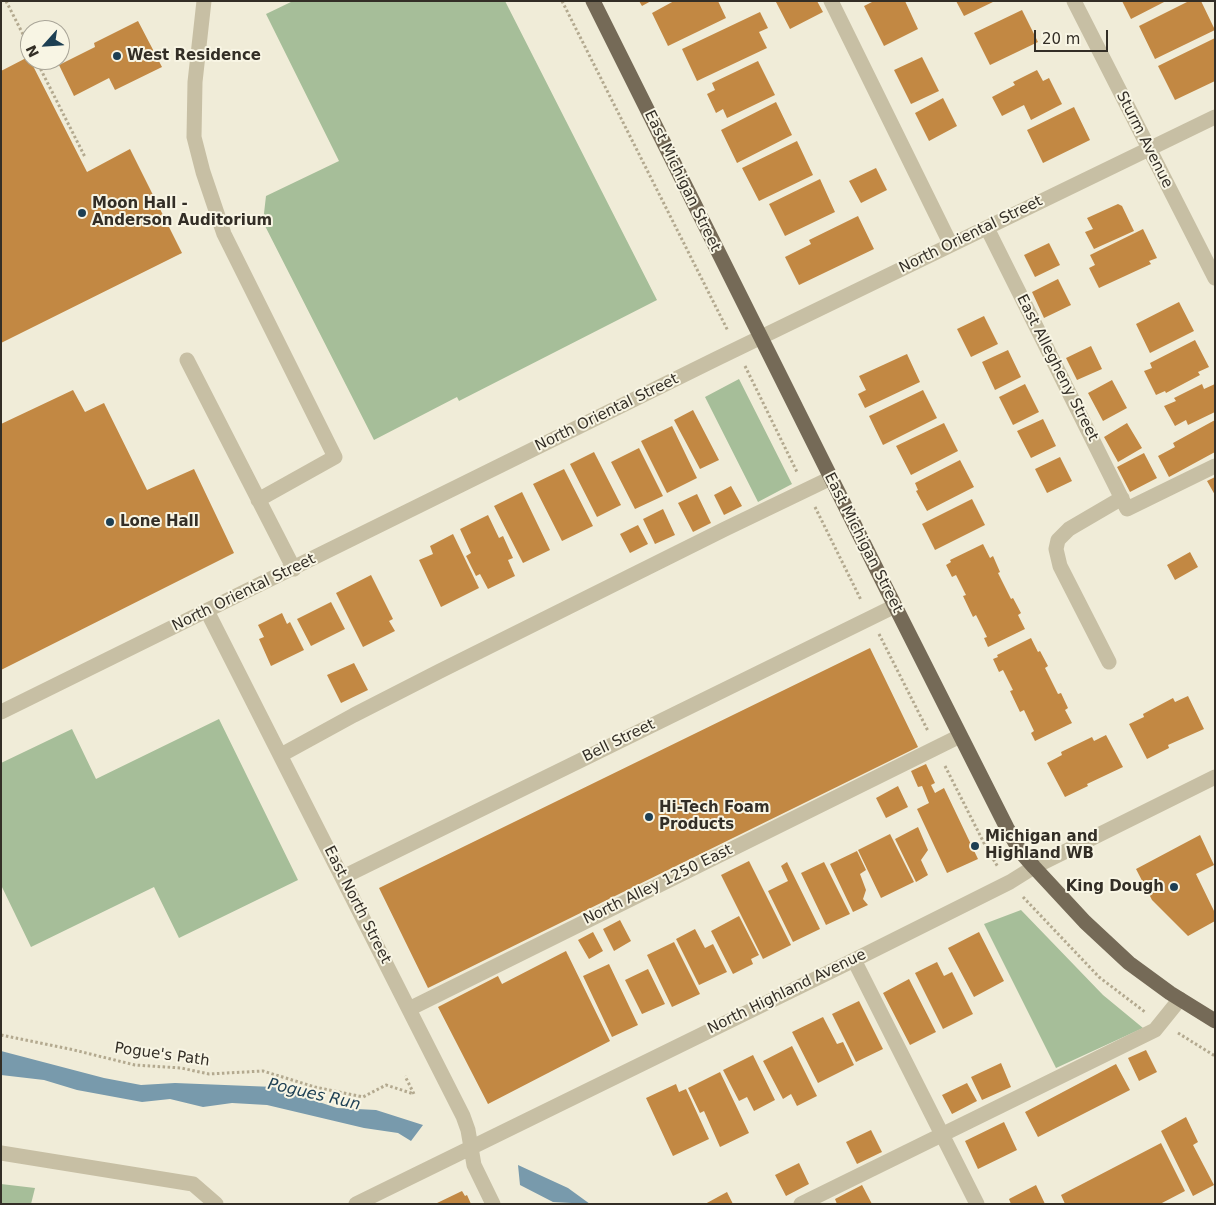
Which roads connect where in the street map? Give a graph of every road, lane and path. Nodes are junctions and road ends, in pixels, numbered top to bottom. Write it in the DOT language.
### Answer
graph roads {
  1 [pos="6,1"];
  2 [pos="204,1"];
  3 [pos="562,1"];
  4 [pos="593,1"];
  5 [pos="831,1"];
  6 [pos="1074,1"];
  7 [pos="20,28"];
  8 [pos="41,70"];
  9 [pos="1215,116"];
  10 [pos="1149,149"];
  11 [pos="85,157"];
  12 [pos="987,228"];
  13 [pos="951,245"];
  14 [pos="1215,278"];
  15 [pos="760,338"];
  16 [pos="736,349"];
  17 [pos="187,360"];
  18 [pos="1215,466"];
  19 [pos="831,478"];
  20 [pos="258,500"];
  21 [pos="1124,504"];
  22 [pos="294,569"];
  23 [pos="895,606"];
  24 [pos="208,611"];
  25 [pos="1108,662"];
  26 [pos="1,712"];
  27 [pos="960,736"];
  28 [pos="281,755"];
  29 [pos="1215,777"];
  30 [pos="1034,867"];
  31 [pos="343,877"];
  32 [pos="1010,882"];
  33 [pos="854,960"];
  34 [pos="1180,999"];
  35 [pos="409,1009"];
  36 [pos="1215,1021"];
  37 [pos="1161,1022"];
  38 [pos="1,1035"];
  39 [pos="1215,1056"];
  40 [pos="405,1076"];
  41 [pos="942,1135"];
  42 [pos="471,1148"];
  43 [pos="1,1153"];
  44 [pos="216,1204"];
  45 [pos="356,1204"];
  46 [pos="493,1204"];
  47 [pos="801,1204"];
  48 [pos="976,1204"];
  1 -- 7 [label="path"];
  2 -- 20 [label="street"];
  3 -- 16 [label="path"];
  4 -- 15 [label="main road, East Michigan Street"];
  5 -- 13 [label="street"];
  6 -- 10 [label="street, Sturm Avenue"];
  8 -- 11 [label="path"];
  9 -- 10 [label="street, North Oriental Street"];
  10 -- 12 [label="street, North Oriental Street"];
  10 -- 14 [label="street, Sturm Avenue"];
  12 -- 13 [label="street, North Oriental Street"];
  12 -- 21 [label="street, East Allegheny Street"];
  13 -- 15 [label="street, North Oriental Street"];
  15 -- 16 [label="street, North Oriental Street"];
  15 -- 19 [label="main road, East Michigan Street"];
  16 -- 22 [label="street, North Oriental Street"];
  17 -- 20 [label="street"];
  18 -- 21 [label="street"];
  19 -- 23 [label="main road, East Michigan Street"];
  19 -- 28 [label="street"];
  20 -- 22 [label="street"];
  21 -- 25 [label="street"];
  22 -- 24 [label="street, North Oriental Street"];
  23 -- 27 [label="main road, East Michigan Street"];
  23 -- 31 [label="street, Bell Street"];
  24 -- 26 [label="street, North Oriental Street"];
  24 -- 28 [label="street, East North Street"];
  27 -- 30 [label="main road, East Michigan Street"];
  27 -- 35 [label="street, North Alley 1250 East"];
  28 -- 31 [label="street, East North Street"];
  29 -- 30 [label="street, North Highland Avenue"];
  30 -- 32 [label="street, North Highland Avenue"];
  30 -- 34 [label="main road, East Michigan Street"];
  31 -- 35 [label="street, East North Street"];
  32 -- 33 [label="street, North Highland Avenue"];
  32 -- 37 [label="path"];
  33 -- 41 [label="street"];
  33 -- 42 [label="street, North Highland Avenue"];
  34 -- 36 [label="main road, East Michigan Street"];
  34 -- 37 [label="street"];
  35 -- 42 [label="street, East North Street"];
  37 -- 39 [label="path"];
  37 -- 41 [label="street"];
  38 -- 40 [label="path, Pogue's Path"];
  41 -- 47 [label="street"];
  41 -- 48 [label="street"];
  42 -- 45 [label="street, North Highland Avenue"];
  42 -- 46 [label="street, East North Street"];
  43 -- 44 [label="street"];
}
